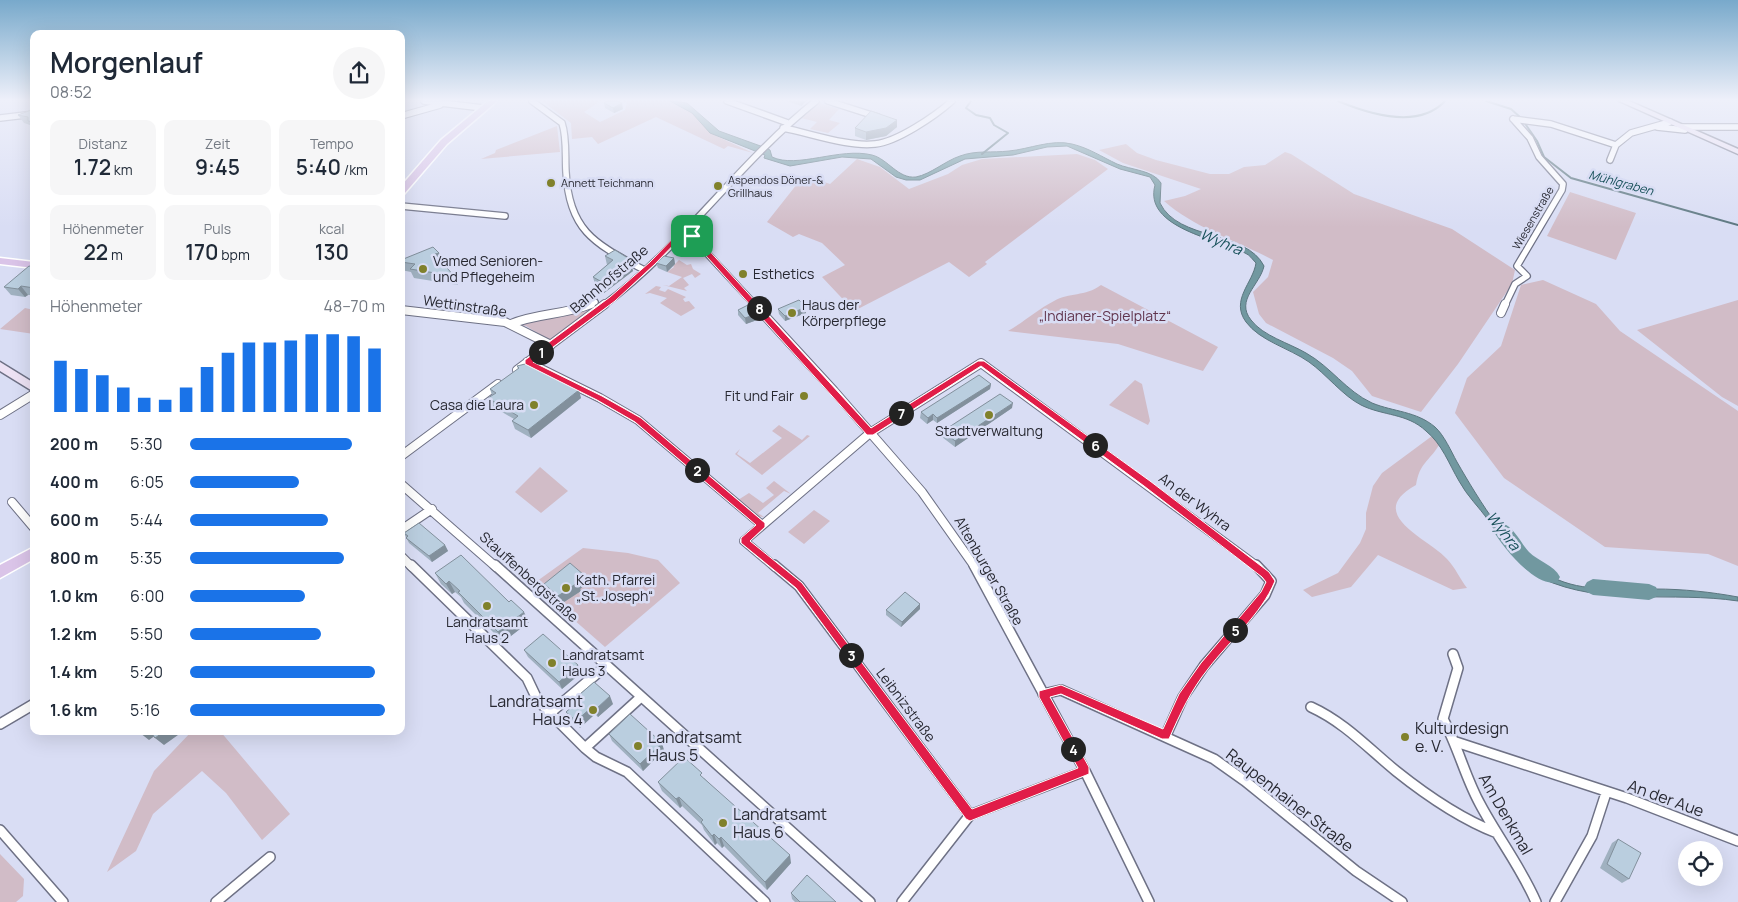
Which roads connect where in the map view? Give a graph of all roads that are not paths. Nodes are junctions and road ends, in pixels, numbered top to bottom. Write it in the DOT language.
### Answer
graph roads {
  1 [pos="443,143"];
  2 [pos="565,143"];
  3 [pos="771,143"];
  4 [pos="1532,143"];
  5 [pos="1610,143"];
  6 [pos="1618,143"];
  7 [pos="1716,143"];
  8 [pos="1616,145"];
  9 [pos="1738,152"];
  10 [pos="1610,160"];
  11 [pos="405,187"];
  12 [pos="405,206"];
  13 [pos="505,216"];
  14 [pos="683,231"];
  15 [pos="0,261"];
  16 [pos="30,265"];
  17 [pos="644,270"];
  18 [pos="596,302"];
  19 [pos="405,311"];
  20 [pos="1501,314"];
  21 [pos="511,324"];
  22 [pos="551,345"];
  23 [pos="527,362"];
  24 [pos="0,366"];
  25 [pos="30,385"];
  26 [pos="30,396"];
  27 [pos="0,415"];
  28 [pos="870,433"];
  29 [pos="405,453"];
  30 [pos="405,487"];
  31 [pos="12,502"];
  32 [pos="432,509"];
  33 [pos="30,523"];
  34 [pos="762,525"];
  35 [pos="405,527"];
  36 [pos="30,554"];
  37 [pos="405,560"];
  38 [pos="0,572"];
  39 [pos="1453,654"];
  40 [pos="606,666"];
  41 [pos="1043,694"];
  42 [pos="641,697"];
  43 [pos="30,706"];
  44 [pos="1311,707"];
  45 [pos="550,713"];
  46 [pos="0,724"];
  47 [pos="1166,735"];
  48 [pos="1456,742"];
  49 [pos="585,748"];
  50 [pos="1085,771"];
  51 [pos="1606,793"];
  52 [pos="970,815"];
  53 [pos="0,830"];
  54 [pos="1497,833"];
  55 [pos="1738,841"];
  56 [pos="270,857"];
  57 [pos="63,902"];
  58 [pos="216,902"];
  59 [pos="765,902"];
  60 [pos="870,902"];
  61 [pos="902,902"];
  62 [pos="1149,902"];
  63 [pos="1402,902"];
  64 [pos="1536,902"];
  65 [pos="1555,902"];
  1 -- 11 [label="main road"];
  2 -- 17 [label="street"];
  3 -- 14 [label="street, Bahnhofstraße"];
  4 -- 20 [label="street, Wiesenstraße"];
  5 -- 8 [label="street, Wiesenstraße"];
  6 -- 8 [label="street"];
  7 -- 9 [label="street"];
  8 -- 10 [label="street"];
  12 -- 13 [label="street"];
  14 -- 17 [label="street, Bahnhofstraße"];
  14 -- 28 [label="street, Altenburger Straße"];
  15 -- 16 [label="main road"];
  17 -- 22 [label="street, Bahnhofstraße"];
  18 -- 21 [label="street"];
  19 -- 21 [label="street, Wettinstraße"];
  21 -- 22 [label="street, Wettinstraße"];
  22 -- 23 [label="street, Bahnhofstraße"];
  23 -- 29 [label="street, Bahnhofstraße"];
  23 -- 34 [label="street"];
  24 -- 25 [label="street"];
  26 -- 27 [label="street"];
  28 -- 34 [label="street, Leibnizstraße"];
  28 -- 41 [label="street, Altenburger Straße"];
  28 -- 47 [label="street, An der Wyhra"];
  30 -- 32 [label="street, Stauffenbergstraße"];
  31 -- 33 [label="street"];
  32 -- 35 [label="street"];
  32 -- 40 [label="street, Stauffenbergstraße"];
  34 -- 52 [label="street, Leibnizstraße"];
  36 -- 38 [label="main road"];
  37 -- 45 [label="street"];
  39 -- 48 [label="street, Am Denkmal"];
  40 -- 42 [label="street, Stauffenbergstraße"];
  40 -- 45 [label="street"];
  41 -- 47 [label="street, Raupenhainer Straße"];
  41 -- 50 [label="street, Altenburger Straße"];
  42 -- 49 [label="street"];
  42 -- 60 [label="street, Stauffenbergstraße"];
  43 -- 46 [label="street"];
  44 -- 54 [label="street"];
  45 -- 49 [label="street"];
  47 -- 63 [label="street, Raupenhainer Straße"];
  48 -- 51 [label="street, An der Aue"];
  48 -- 54 [label="street, Am Denkmal"];
  49 -- 59 [label="street"];
  50 -- 52 [label="street"];
  50 -- 62 [label="street, Altenburger Straße"];
  51 -- 55 [label="street, An der Aue"];
  51 -- 65 [label="street"];
  52 -- 61 [label="street"];
  53 -- 57 [label="street"];
  54 -- 64 [label="street, Am Denkmal"];
  56 -- 58 [label="street"];
}
